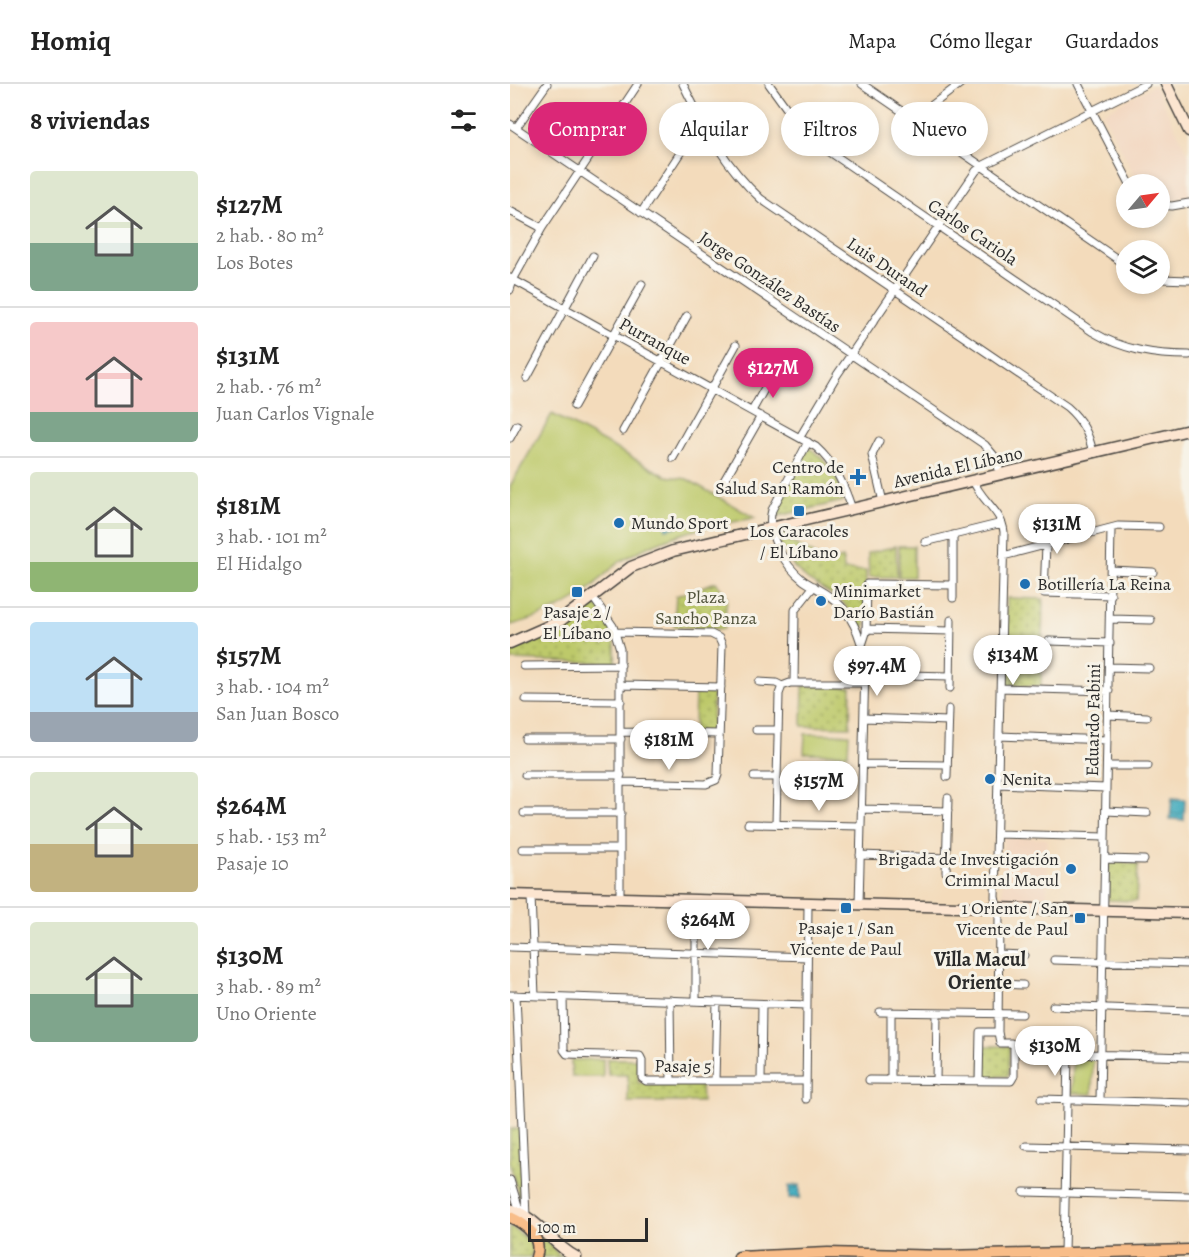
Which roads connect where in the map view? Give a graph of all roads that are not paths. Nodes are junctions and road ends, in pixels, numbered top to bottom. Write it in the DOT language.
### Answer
graph roads {
  1 [pos="547,84"];
  2 [pos="638,84"];
  3 [pos="682,84"];
  4 [pos="769,84"];
  5 [pos="862,84"];
  6 [pos="960,84"];
  7 [pos="1078,84"];
  8 [pos="1146,84"];
  9 [pos="1166,84"];
  10 [pos="691,102"];
  11 [pos="936,102"];
  12 [pos="891,105"];
  13 [pos="1092,111"];
  14 [pos="513,126"];
  15 [pos="1189,131"];
  16 [pos="678,156"];
  17 [pos="724,156"];
  18 [pos="966,156"];
  19 [pos="981,166"];
  20 [pos="579,171"];
  21 [pos="1125,174"];
  22 [pos="1189,203"];
  23 [pos="1170,206"];
  24 [pos="510,211"];
  25 [pos="641,213"];
  26 [pos="937,226"];
  27 [pos="542,228"];
  28 [pos="593,256"];
  29 [pos="1116,257"];
  30 [pos="511,279"];
  31 [pos="1170,279"];
  32 [pos="1189,280"];
  33 [pos="642,284"];
  34 [pos="510,290"];
  35 [pos="894,290"];
  36 [pos="565,308"];
  37 [pos="687,316"];
  38 [pos="613,335"];
  39 [pos="736,345"];
  40 [pos="851,355"];
  41 [pos="1189,355"];
  42 [pos="662,362"];
  43 [pos="772,375"];
  44 [pos="527,378"];
  45 [pos="711,389"];
  46 [pos="574,406"];
  47 [pos="752,411"];
  48 [pos="761,416"];
  49 [pos="517,425"];
  50 [pos="1189,430"];
  51 [pos="623,431"];
  52 [pos="510,438"];
  53 [pos="800,438"];
  54 [pos="879,441"];
  55 [pos="808,442"];
  56 [pos="1094,453"];
  57 [pos="673,458"];
  58 [pos="1000,474"];
  59 [pos="973,480"];
  60 [pos="722,486"];
  61 [pos="883,502"];
  62 [pos="852,509"];
  63 [pos="1002,523"];
  64 [pos="1159,527"];
  65 [pos="772,528"];
  66 [pos="1111,529"];
  67 [pos="953,535"];
  68 [pos="925,542"];
  69 [pos="1046,545"];
  70 [pos="1003,556"];
  71 [pos="1111,570"];
  72 [pos="1153,572"];
  73 [pos="953,585"];
  74 [pos="814,586"];
  75 [pos="1111,595"];
  76 [pos="592,596"];
  77 [pos="953,598"];
  78 [pos="1110,619"];
  79 [pos="951,620"];
  80 [pos="1151,620"];
  81 [pos="866,629"];
  82 [pos="951,631"];
  83 [pos="617,632"];
  84 [pos="1049,641"];
  85 [pos="510,643"];
  86 [pos="1110,643"];
  87 [pos="862,645"];
  88 [pos="524,666"];
  89 [pos="621,666"];
  90 [pos="1109,667"];
  91 [pos="1149,668"];
  92 [pos="865,675"];
  93 [pos="950,676"];
  94 [pos="759,682"];
  95 [pos="794,683"];
  96 [pos="865,683"];
  97 [pos="621,685"];
  98 [pos="782,686"];
  99 [pos="721,687"];
  100 [pos="950,688"];
  101 [pos="1000,688"];
  102 [pos="1108,691"];
  103 [pos="526,700"];
  104 [pos="621,701"];
  105 [pos="949,709"];
  106 [pos="1108,716"];
  107 [pos="1147,717"];
  108 [pos="864,718"];
  109 [pos="948,721"];
  110 [pos="756,730"];
  111 [pos="778,730"];
  112 [pos="719,734"];
  113 [pos="621,736"];
  114 [pos="999,736"];
  115 [pos="525,739"];
  116 [pos="1107,740"];
  117 [pos="863,764"];
  118 [pos="947,765"];
  119 [pos="1107,766"];
  120 [pos="1148,766"];
  121 [pos="525,775"];
  122 [pos="754,777"];
  123 [pos="777,777"];
  124 [pos="947,777"];
  125 [pos="621,778"];
  126 [pos="998,784"];
  127 [pos="1106,788"];
  128 [pos="948,798"];
  129 [pos="861,809"];
  130 [pos="948,811"];
  131 [pos="1106,811"];
  132 [pos="524,813"];
  133 [pos="621,813"];
  134 [pos="1147,813"];
  135 [pos="776,823"];
  136 [pos="748,824"];
  137 [pos="861,826"];
  138 [pos="997,834"];
  139 [pos="1105,837"];
  140 [pos="523,849"];
  141 [pos="620,849"];
  142 [pos="861,855"];
  143 [pos="947,858"];
  144 [pos="1105,859"];
  145 [pos="1144,860"];
  146 [pos="946,872"];
  147 [pos="510,895"];
  148 [pos="531,896"];
  149 [pos="620,899"];
  150 [pos="696,901"];
  151 [pos="808,904"];
  152 [pos="859,905"];
  153 [pos="997,909"];
  154 [pos="1104,911"];
  155 [pos="1189,913"];
  156 [pos="510,947"];
  157 [pos="533,948"];
  158 [pos="696,954"];
  159 [pos="999,954"];
  160 [pos="1024,955"];
  161 [pos="807,957"];
  162 [pos="1054,960"];
  163 [pos="1103,962"];
  164 [pos="1189,964"];
  165 [pos="999,984"];
  166 [pos="1023,985"];
  167 [pos="513,995"];
  168 [pos="535,996"];
  169 [pos="563,997"];
  170 [pos="670,1000"];
  171 [pos="696,1001"];
  172 [pos="717,1002"];
  173 [pos="762,1004"];
  174 [pos="807,1005"];
  175 [pos="1053,1006"];
  176 [pos="1102,1008"];
  177 [pos="1189,1011"];
  178 [pos="880,1012"];
  179 [pos="891,1012"];
  180 [pos="937,1013"];
  181 [pos="998,1014"];
  182 [pos="1022,1014"];
  183 [pos="998,1032"];
  184 [pos="1052,1053"];
  185 [pos="1068,1054"];
  186 [pos="1101,1055"];
  187 [pos="1189,1057"];
  188 [pos="869,1080"];
  189 [pos="891,1080"];
  190 [pos="670,1081"];
  191 [pos="715,1081"];
  192 [pos="761,1081"];
  193 [pos="936,1081"];
  194 [pos="979,1081"];
  195 [pos="806,1082"];
  196 [pos="806,1099"];
  197 [pos="1041,1099"];
  198 [pos="1067,1100"];
  199 [pos="1100,1101"];
  200 [pos="1189,1103"];
  201 [pos="1026,1146"];
  202 [pos="1066,1147"];
  203 [pos="1189,1150"];
  204 [pos="510,1180"];
  205 [pos="1024,1192"];
  206 [pos="1065,1193"];
  207 [pos="1189,1196"];
  208 [pos="516,1214"];
  209 [pos="1189,1250"];
  210 [pos="1064,1253"];
  211 [pos="536,1257"];
  212 [pos="576,1257"];
  213 [pos="742,1257"];
  1 -- 14 [label="street"];
  2 -- 20 [label="street"];
  3 -- 10 [label="street, Luis Durand"];
  4 -- 26 [label="street, Carlos Cariola"];
  5 -- 12 [label="street"];
  6 -- 11 [label="street"];
  7 -- 13 [label="street"];
  8 -- 13 [label="street"];
  9 -- 15 [label="street"];
  13 -- 19 [label="street"];
  13 -- 21 [label="street"];
  14 -- 20 [label="street, Jorge González Bastías"];
  16 -- 25 [label="street"];
  17 -- 35 [label="street, Luis Durand"];
  18 -- 19 [label="street"];
  19 -- 26 [label="street"];
  19 -- 29 [label="street"];
  20 -- 25 [label="street, Jorge González Bastías"];
  20 -- 27 [label="street"];
  22 -- 23 [label="street"];
  24 -- 27 [label="street"];
  25 -- 40 [label="street, Jorge González Bastías"];
  26 -- 35 [label="street"];
  26 -- 41 [label="street, Carlos Cariola"];
  27 -- 30 [label="street"];
  28 -- 36 [label="street"];
  30 -- 34 [label="street"];
  30 -- 36 [label="street, Purranque"];
  31 -- 32 [label="street"];
  33 -- 38 [label="street"];
  35 -- 40 [label="street"];
  35 -- 56 [label="street, Luis Durand"];
  36 -- 38 [label="street, Purranque"];
  36 -- 44 [label="street"];
  37 -- 42 [label="street"];
  38 -- 42 [label="street, Purranque"];
  38 -- 46 [label="street"];
  39 -- 45 [label="street"];
  40 -- 53 [label="street"];
  40 -- 58 [label="street, Jorge González Bastías"];
  42 -- 45 [label="street, Purranque"];
  42 -- 51 [label="street"];
  43 -- 47 [label="street"];
  45 -- 47 [label="street, Purranque"];
  45 -- 57 [label="street"];
  47 -- 48 [label="street, Purranque"];
  48 -- 53 [label="street, Purranque"];
  48 -- 60 [label="street"];
  49 -- 52 [label="street"];
  50 -- 56 [label="street, Avenida El Líbano"];
  53 -- 55 [label="street, Purranque"];
  54 -- 61 [label="street"];
  55 -- 62 [label="street, Purranque"];
  55 -- 65 [label="street"];
  56 -- 58 [label="street, Avenida El Líbano"];
  58 -- 59 [label="street, Avenida El Líbano"];
  59 -- 61 [label="street, Avenida El Líbano"];
  59 -- 63 [label="street"];
  61 -- 62 [label="street, Avenida El Líbano"];
  62 -- 65 [label="street, Avenida El Líbano"];
  63 -- 67 [label="street"];
  63 -- 70 [label="street"];
  64 -- 66 [label="street"];
  65 -- 74 [label="street"];
  65 -- 76 [label="street, Avenida El Líbano"];
  66 -- 69 [label="street"];
  66 -- 71 [label="street, Eduardo Fabini"];
  67 -- 68 [label="street"];
  67 -- 73 [label="street"];
  69 -- 70 [label="street"];
  69 -- 75 [label="street"];
  70 -- 101 [label="street"];
  71 -- 72 [label="street"];
  71 -- 75 [label="street, Eduardo Fabini"];
  73 -- 77 [label="street"];
  73 -- 81 [label="street"];
  74 -- 87 [label="street"];
  74 -- 95 [label="street"];
  75 -- 78 [label="street, Eduardo Fabini"];
  76 -- 83 [label="street"];
  76 -- 85 [label="street, Avenida El Líbano"];
  78 -- 80 [label="street"];
  78 -- 86 [label="street, Eduardo Fabini"];
  79 -- 82 [label="street"];
  81 -- 82 [label="street"];
  81 -- 87 [label="street"];
  82 -- 93 [label="street"];
  83 -- 89 [label="street"];
  83 -- 99 [label="street"];
  84 -- 86 [label="street"];
  86 -- 90 [label="street, Eduardo Fabini"];
  87 -- 92 [label="street"];
  88 -- 89 [label="street"];
  89 -- 97 [label="street"];
  90 -- 91 [label="street"];
  90 -- 102 [label="street, Eduardo Fabini"];
  92 -- 93 [label="street"];
  92 -- 96 [label="street"];
  93 -- 100 [label="street"];
  94 -- 98 [label="street"];
  95 -- 96 [label="street"];
  95 -- 98 [label="street"];
  96 -- 108 [label="street"];
  97 -- 99 [label="street"];
  97 -- 104 [label="street"];
  98 -- 111 [label="street"];
  99 -- 112 [label="street"];
  101 -- 102 [label="street"];
  101 -- 114 [label="street"];
  102 -- 106 [label="street, Eduardo Fabini"];
  103 -- 104 [label="street"];
  104 -- 113 [label="street"];
  105 -- 109 [label="street"];
  106 -- 107 [label="street"];
  106 -- 116 [label="street, Eduardo Fabini"];
  108 -- 109 [label="street"];
  108 -- 117 [label="street"];
  109 -- 118 [label="street"];
  110 -- 111 [label="street"];
  111 -- 123 [label="street"];
  112 -- 113 [label="street"];
  112 -- 125 [label="street"];
  113 -- 115 [label="street"];
  113 -- 125 [label="street"];
  114 -- 116 [label="street"];
  114 -- 126 [label="street"];
  116 -- 119 [label="street, Eduardo Fabini"];
  117 -- 118 [label="street"];
  117 -- 129 [label="street"];
  118 -- 124 [label="street"];
  119 -- 120 [label="street"];
  119 -- 127 [label="street, Eduardo Fabini"];
  121 -- 125 [label="street"];
  122 -- 123 [label="street"];
  123 -- 135 [label="street"];
  125 -- 133 [label="street"];
  126 -- 127 [label="street"];
  126 -- 138 [label="street"];
  127 -- 131 [label="street, Eduardo Fabini"];
  128 -- 130 [label="street"];
  129 -- 130 [label="street"];
  129 -- 137 [label="street"];
  130 -- 143 [label="street"];
  131 -- 134 [label="street"];
  131 -- 139 [label="street, Eduardo Fabini"];
  132 -- 133 [label="street"];
  133 -- 141 [label="street"];
  135 -- 136 [label="street"];
  135 -- 137 [label="street"];
  137 -- 142 [label="street"];
  138 -- 139 [label="street"];
  138 -- 153 [label="street"];
  139 -- 144 [label="street, Eduardo Fabini"];
  140 -- 141 [label="street"];
  141 -- 149 [label="street"];
  142 -- 143 [label="street"];
  142 -- 152 [label="street"];
  143 -- 146 [label="street"];
  144 -- 145 [label="street"];
  144 -- 154 [label="street, Eduardo Fabini"];
  147 -- 148 [label="street"];
  148 -- 149 [label="street"];
  148 -- 157 [label="street"];
  149 -- 150 [label="street"];
  150 -- 151 [label="street"];
  150 -- 158 [label="street"];
  151 -- 152 [label="street"];
  151 -- 161 [label="street"];
  152 -- 153 [label="street"];
  153 -- 154 [label="street"];
  153 -- 159 [label="street"];
  154 -- 155 [label="street"];
  154 -- 163 [label="street, Eduardo Fabini"];
  156 -- 157 [label="street"];
  157 -- 158 [label="street"];
  157 -- 168 [label="street"];
  158 -- 161 [label="street"];
  158 -- 171 [label="street"];
  159 -- 160 [label="street"];
  159 -- 165 [label="street"];
  161 -- 174 [label="street"];
  162 -- 163 [label="street"];
  163 -- 164 [label="street"];
  163 -- 176 [label="street, Eduardo Fabini"];
  165 -- 166 [label="street"];
  165 -- 181 [label="street"];
  167 -- 168 [label="street"];
  167 -- 208 [label="street"];
  168 -- 169 [label="street"];
  169 -- 170 [label="street"];
  169 -- 190 [label="street, Pasaje 5"];
  170 -- 171 [label="street"];
  170 -- 190 [label="street"];
  171 -- 172 [label="street"];
  172 -- 173 [label="street"];
  172 -- 191 [label="street"];
  173 -- 174 [label="street"];
  173 -- 192 [label="street"];
  174 -- 195 [label="street"];
  175 -- 176 [label="street"];
  176 -- 177 [label="street"];
  176 -- 186 [label="street, Eduardo Fabini"];
  178 -- 179 [label="street"];
  179 -- 180 [label="street"];
  179 -- 189 [label="street"];
  180 -- 181 [label="street"];
  180 -- 193 [label="street"];
  181 -- 182 [label="street"];
  181 -- 183 [label="street"];
  183 -- 194 [label="street"];
  183 -- 194 [label="street"];
  184 -- 185 [label="street"];
  185 -- 186 [label="street"];
  185 -- 198 [label="street"];
  186 -- 187 [label="street"];
  186 -- 199 [label="street, Eduardo Fabini"];
  188 -- 189 [label="street"];
  189 -- 193 [label="street"];
  190 -- 191 [label="street, Pasaje 5"];
  191 -- 192 [label="street, Pasaje 5"];
  192 -- 195 [label="street, Pasaje 5"];
  193 -- 194 [label="street"];
  195 -- 196 [label="street"];
  197 -- 198 [label="street"];
  198 -- 199 [label="street"];
  198 -- 202 [label="street"];
  199 -- 200 [label="street"];
  201 -- 202 [label="street"];
  202 -- 203 [label="street"];
  202 -- 206 [label="street"];
  204 -- 208 [label="street"];
  205 -- 206 [label="street"];
  206 -- 207 [label="street"];
  206 -- 210 [label="street"];
  208 -- 211 [label="main road"];
  208 -- 212 [label="street"];
  209 -- 210 [label="main road"];
  210 -- 213 [label="main road"];
}
